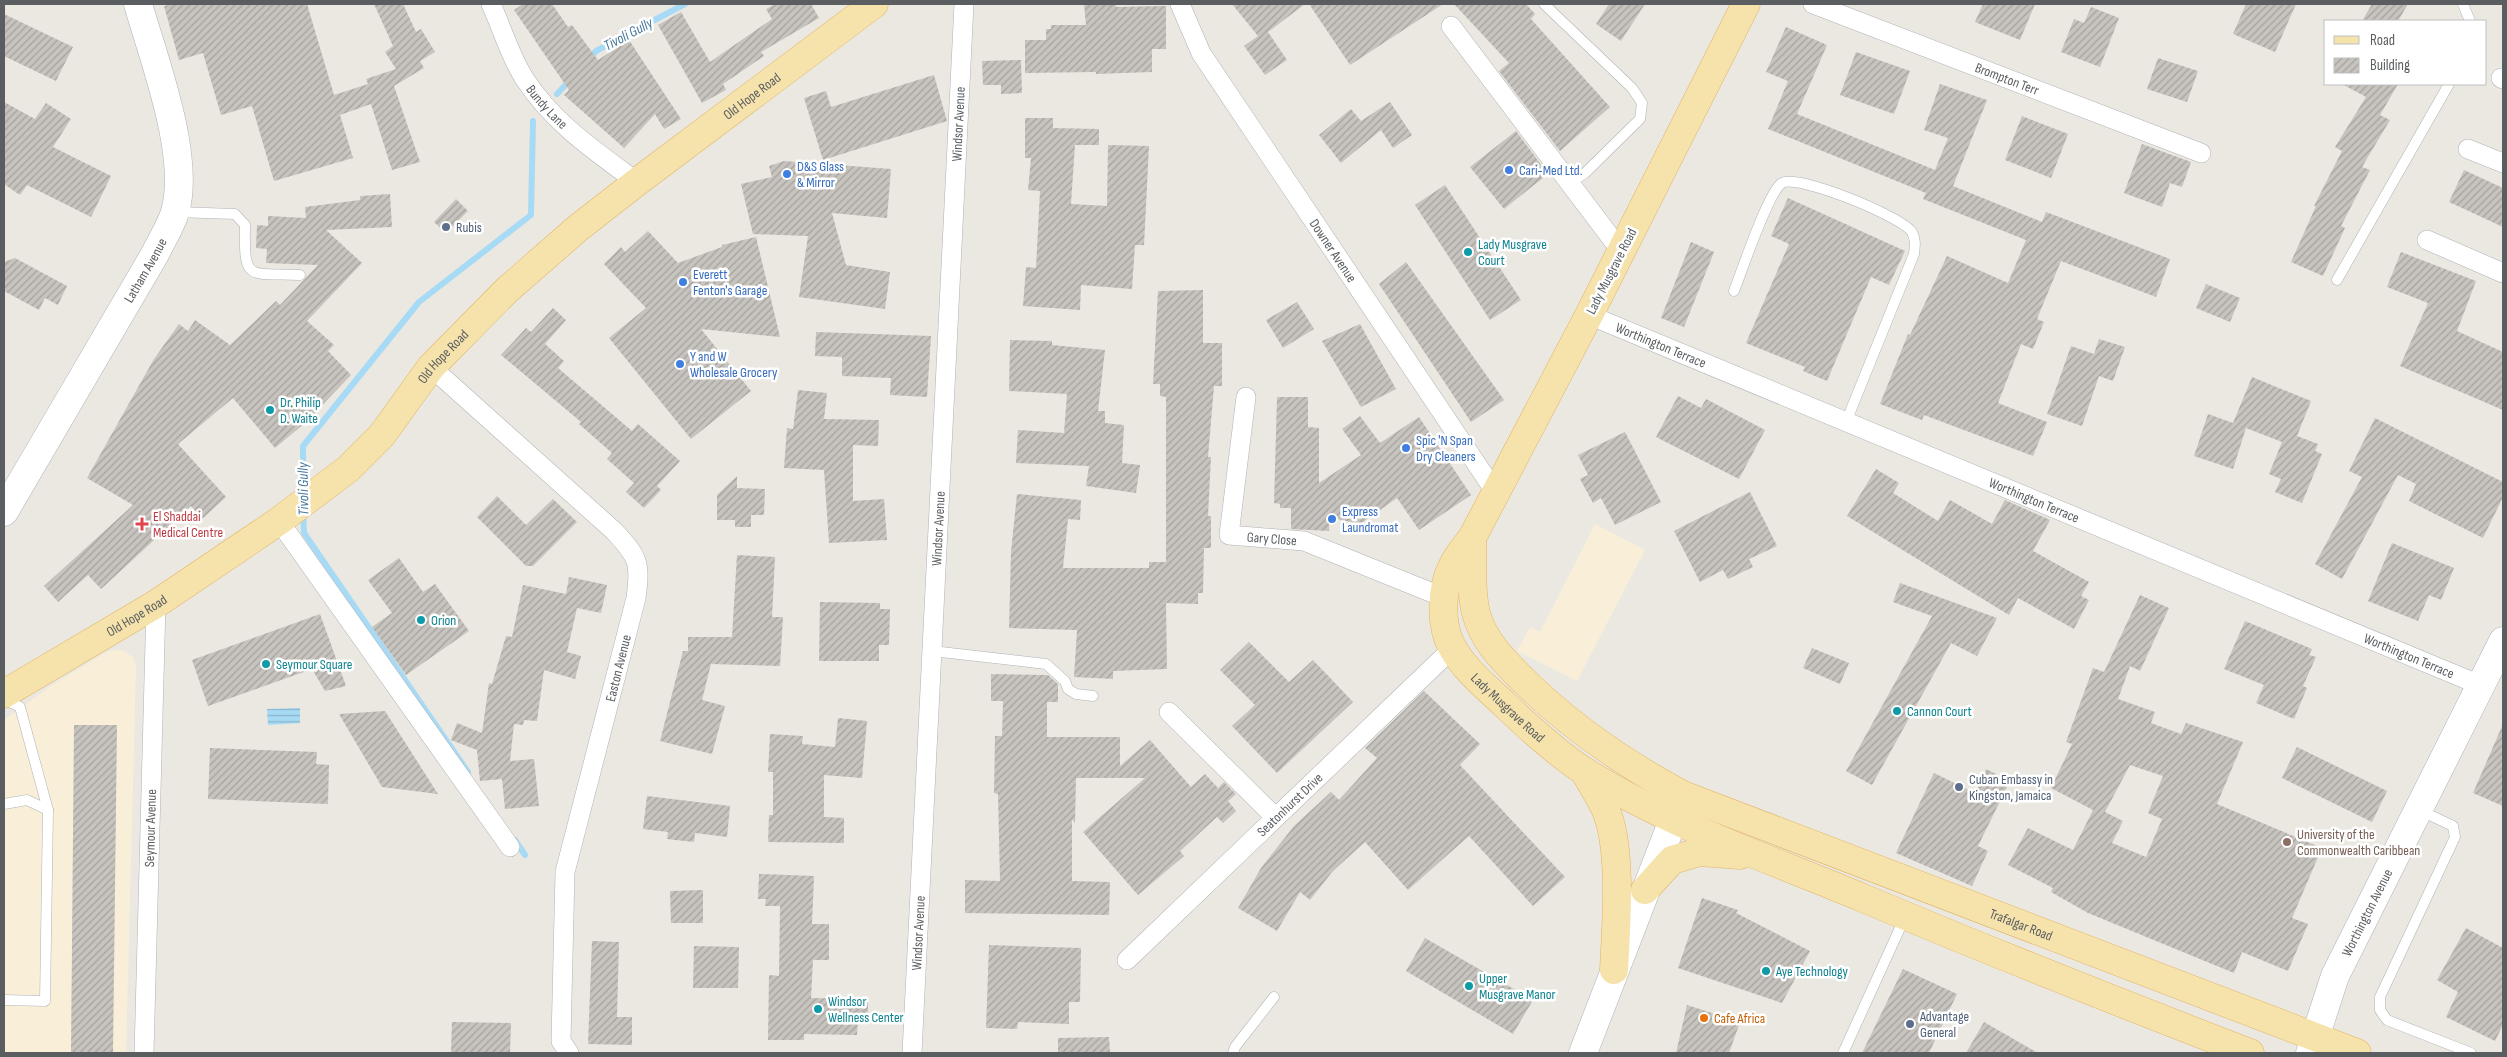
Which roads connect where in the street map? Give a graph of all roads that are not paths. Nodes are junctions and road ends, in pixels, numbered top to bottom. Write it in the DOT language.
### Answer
graph roads {
  1 [pos="138,4"];
  2 [pos="491,4"];
  3 [pos="874,4"];
  4 [pos="964,4"];
  5 [pos="1180,4"];
  6 [pos="1544,4"];
  7 [pos="1746,4"];
  8 [pos="1813,4"];
  9 [pos="2463,4"];
  10 [pos="2470,20"];
  11 [pos="1451,26"];
  12 [pos="2448,85"];
  13 [pos="2468,149"];
  14 [pos="2201,153"];
  15 [pos="2503,163"];
  16 [pos="637,182"];
  17 [pos="1570,183"];
  18 [pos="175,212"];
  19 [pos="2427,240"];
  20 [pos="1621,251"];
  21 [pos="2503,273"];
  22 [pos="300,275"];
  23 [pos="2337,280"];
  24 [pos="1734,291"];
  25 [pos="1589,316"];
  26 [pos="431,367"];
  27 [pos="1246,397"];
  28 [pos="1846,422"];
  29 [pos="1496,493"];
  30 [pos="4,512"];
  31 [pos="279,522"];
  32 [pos="1472,538"];
  33 [pos="1445,598"];
  34 [pos="156,604"];
  35 [pos="2503,641"];
  36 [pos="1452,648"];
  37 [pos="932,651"];
  38 [pos="2480,685"];
  39 [pos="4,694"];
  40 [pos="1093,696"];
  41 [pos="4,700"];
  42 [pos="1169,712"];
  43 [pos="1584,771"];
  44 [pos="5,801"];
  45 [pos="1678,807"];
  46 [pos="2418,809"];
  47 [pos="48,810"];
  48 [pos="1275,817"];
  49 [pos="510,847"];
  50 [pos="1785,866"];
  51 [pos="1645,890"];
  52 [pos="1905,916"];
  53 [pos="1127,960"];
  54 [pos="1614,970"];
  55 [pos="1274,997"];
  56 [pos="4,1000"];
  57 [pos="2312,1045"];
  58 [pos="144,1053"];
  59 [pos="569,1053"];
  60 [pos="912,1053"];
  61 [pos="1233,1053"];
  62 [pos="1583,1053"];
  63 [pos="1843,1053"];
  64 [pos="2250,1053"];
  65 [pos="2357,1053"];
  66 [pos="2472,1053"];
  1 -- 18 [label="main road, Latham Avenue"];
  2 -- 16 [label="street, Bundy Lane"];
  3 -- 16 [label="main road, Old Hope Road"];
  4 -- 37 [label="street, Windsor Avenue"];
  5 -- 29 [label="street, Downer Avenue"];
  6 -- 17 [label="lane"];
  7 -- 20 [label="main road, Lady Musgrave Road"];
  8 -- 14 [label="street, Brompton Terr"];
  9 -- 10 [label="lane"];
  11 -- 17 [label="street"];
  12 -- 23 [label="lane"];
  13 -- 15 [label="street"];
  16 -- 26 [label="main road, Old Hope Road"];
  17 -- 20 [label="street"];
  18 -- 22 [label="lane"];
  18 -- 30 [label="main road, Latham Avenue"];
  19 -- 21 [label="street"];
  20 -- 25 [label="main road, Lady Musgrave Road"];
  24 -- 28 [label="lane"];
  25 -- 28 [label="street, Worthington Terrace"];
  25 -- 29 [label="main road, Lady Musgrave Road"];
  26 -- 31 [label="main road, Old Hope Road"];
  26 -- 59 [label="street, Easton Avenue"];
  27 -- 33 [label="street, Gary Close"];
  28 -- 38 [label="street, Worthington Terrace"];
  29 -- 32 [label="main road, Lady Musgrave Road"];
  31 -- 34 [label="main road, Old Hope Road"];
  31 -- 49 [label="street"];
  32 -- 33 [label="main road, Lady Musgrave Road"];
  32 -- 45 [label="main road, Lady Musgrave Road"];
  33 -- 36 [label="main road, Lady Musgrave Road"];
  34 -- 39 [label="main road, Old Hope Road"];
  34 -- 58 [label="street, Seymour Avenue"];
  35 -- 38 [label="main road, Worthington Avenue"];
  36 -- 43 [label="main road, Lady Musgrave Road"];
  36 -- 48 [label="street, Seatonhurst Drive"];
  37 -- 40 [label="lane"];
  37 -- 60 [label="street, Windsor Avenue"];
  38 -- 46 [label="main road, Worthington Avenue"];
  41 -- 47 [label="lane"];
  42 -- 48 [label="street"];
  43 -- 45 [label="main road, Lady Musgrave Road"];
  43 -- 54 [label="main road"];
  44 -- 47 [label="lane"];
  45 -- 50 [label="main road"];
  45 -- 51 [label="main road"];
  45 -- 57 [label="main road, Trafalgar Road"];
  46 -- 57 [label="main road, Worthington Avenue"];
  46 -- 66 [label="lane"];
  47 -- 56 [label="lane"];
  48 -- 53 [label="street, Seatonhurst Drive"];
  50 -- 51 [label="main road"];
  50 -- 52 [label="main road"];
  51 -- 54 [label="main road"];
  52 -- 63 [label="lane"];
  52 -- 64 [label="main road"];
  54 -- 62 [label="main road"];
  55 -- 61 [label="lane"];
  57 -- 65 [label="main road, Trafalgar Road"];
}
